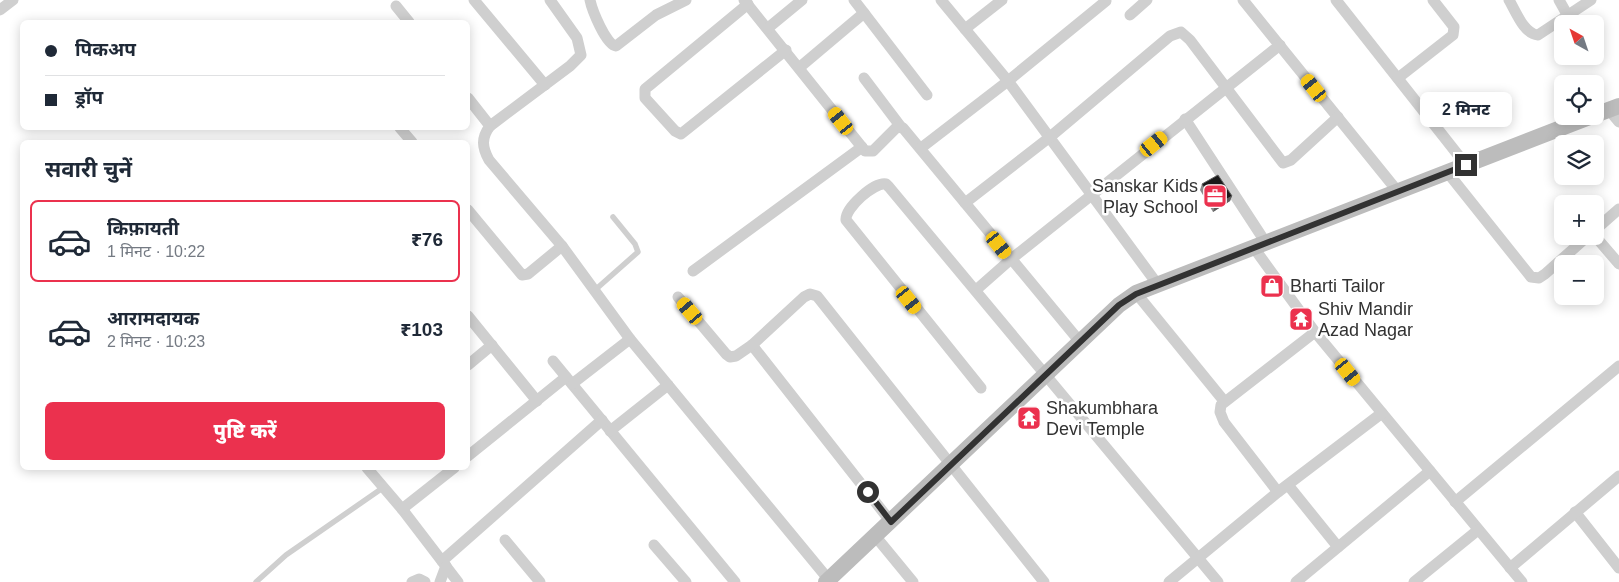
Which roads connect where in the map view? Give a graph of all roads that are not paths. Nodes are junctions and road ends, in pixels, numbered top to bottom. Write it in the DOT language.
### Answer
graph roads {
  1 [pos="13,0"];
  2 [pos="474,0"];
  3 [pos="550,0"];
  4 [pos="590,0"];
  5 [pos="686,0"];
  6 [pos="802,0"];
  7 [pos="854,0"];
  8 [pos="941,0"];
  9 [pos="1002,0"];
  10 [pos="1148,0"];
  11 [pos="1243,0"];
  12 [pos="1336,0"];
  13 [pos="1433,0"];
  14 [pos="1509,0"];
  15 [pos="1559,0"];
  16 [pos="1591,0"];
  17 [pos="1106,1"];
  18 [pos="746,2"];
  19 [pos="396,6"];
  20 [pos="0,10"];
  21 [pos="864,13"];
  22 [pos="1130,14"];
  23 [pos="1567,15"];
  24 [pos="1569,15"];
  25 [pos="406,20"];
  26 [pos="1554,25"];
  27 [pos="768,28"];
  28 [pos="965,29"];
  29 [pos="1280,45"];
  30 [pos="786,50"];
  31 [pos="800,67"];
  32 [pos="864,78"];
  33 [pos="1398,78"];
  34 [pos="1008,81"];
  35 [pos="545,85"];
  36 [pos="1225,88"];
  37 [pos="927,95"];
  38 [pos="470,101"];
  39 [pos="1607,114"];
  40 [pos="1338,118"];
  41 [pos="1185,120"];
  42 [pos="490,126"];
  43 [pos="901,127"];
  44 [pos="402,130"];
  45 [pos="1050,137"];
  46 [pos="410,140"];
  47 [pos="862,148"];
  48 [pos="921,148"];
  49 [pos="1466,165"];
  50 [pos="1448,173"];
  51 [pos="1398,193"];
  52 [pos="1092,194"];
  53 [pos="965,203"];
  54 [pos="1619,209"];
  55 [pos="613,217"];
  56 [pos="470,218"];
  57 [pos="1604,222"];
  58 [pos="1578,245"];
  59 [pos="1603,245"];
  60 [pos="562,246"];
  61 [pos="1260,246"];
  62 [pos="1010,260"];
  63 [pos="1619,264"];
  64 [pos="693,271"];
  65 [pos="1158,285"];
  66 [pos="595,290"];
  67 [pos="976,290"];
  68 [pos="1136,294"];
  69 [pos="678,297"];
  70 [pos="470,318"];
  71 [pos="1315,332"];
  72 [pos="630,339"];
  73 [pos="1081,343"];
  74 [pos="492,345"];
  75 [pos="752,345"];
  76 [pos="553,361"];
  77 [pos="470,363"];
  78 [pos="1619,366"];
  79 [pos="1047,375"];
  80 [pos="569,381"];
  81 [pos="668,385"];
  82 [pos="981,388"];
  83 [pos="537,401"];
  84 [pos="1224,401"];
  85 [pos="1382,413"];
  86 [pos="602,420"];
  87 [pos="610,431"];
  88 [pos="470,454"];
  89 [pos="951,465"];
  90 [pos="369,470"];
  91 [pos="450,470"];
  92 [pos="1430,471"];
  93 [pos="1619,476"];
  94 [pos="1288,484"];
  95 [pos="384,487"];
  96 [pos="1278,492"];
  97 [pos="1455,502"];
  98 [pos="402,509"];
  99 [pos="1575,512"];
  100 [pos="891,522"];
  101 [pos="1478,530"];
  102 [pos="876,536"];
  103 [pos="505,540"];
  104 [pos="654,545"];
  105 [pos="1338,547"];
  106 [pos="1196,558"];
  107 [pos="444,564"];
  108 [pos="1510,568"];
  109 [pos="1619,568"];
  110 [pos="827,581"];
  111 [pos="256,582"];
  112 [pos="412,582"];
  113 [pos="425,582"];
  114 [pos="440,582"];
  115 [pos="458,582"];
  116 [pos="540,582"];
  117 [pos="686,582"];
  118 [pos="735,582"];
  119 [pos="913,582"];
  120 [pos="1044,582"];
  121 [pos="1169,582"];
  122 [pos="1218,582"];
  123 [pos="1296,582"];
  124 [pos="1414,582"];
  125 [pos="1522,582"];
  1 -- 20 [label="street"];
  2 -- 35 [label="street"];
  3 -- 35 [label="street"];
  4 -- 5 [label="street"];
  6 -- 27 [label="street"];
  7 -- 21 [label="street"];
  8 -- 28 [label="street"];
  9 -- 28 [label="street"];
  10 -- 22 [label="street"];
  11 -- 29 [label="street"];
  12 -- 33 [label="street"];
  13 -- 33 [label="street"];
  14 -- 26 [label="street"];
  15 -- 23 [label="street"];
  16 -- 24 [label="street"];
  17 -- 34 [label="street"];
  18 -- 27 [label="street"];
  18 -- 30 [label="street"];
  19 -- 25 [label="street"];
  21 -- 31 [label="street"];
  21 -- 37 [label="street"];
  27 -- 30 [label="street"];
  28 -- 34 [label="street"];
  29 -- 36 [label="street"];
  29 -- 40 [label="street"];
  30 -- 31 [label="street"];
  31 -- 47 [label="street"];
  32 -- 43 [label="street"];
  33 -- 49 [label="street"];
  34 -- 45 [label="street"];
  34 -- 48 [label="street"];
  35 -- 42 [label="street"];
  36 -- 40 [label="street"];
  36 -- 41 [label="street"];
  36 -- 45 [label="street"];
  38 -- 42 [label="street"];
  39 -- 49 [label="street"];
  40 -- 51 [label="street"];
  41 -- 52 [label="street"];
  41 -- 61 [label="street"];
  42 -- 60 [label="street"];
  43 -- 47 [label="street"];
  43 -- 48 [label="street"];
  44 -- 46 [label="street"];
  45 -- 52 [label="street"];
  45 -- 53 [label="street"];
  47 -- 64 [label="street"];
  48 -- 53 [label="street"];
  49 -- 50 [label="street"];
  50 -- 51 [label="street"];
  50 -- 58 [label="street"];
  51 -- 61 [label="street"];
  52 -- 62 [label="street"];
  52 -- 65 [label="street"];
  53 -- 62 [label="street"];
  54 -- 57 [label="street"];
  55 -- 66 [label="lane"];
  56 -- 60 [label="street"];
  59 -- 63 [label="street"];
  60 -- 66 [label="street"];
  61 -- 65 [label="street"];
  61 -- 71 [label="street"];
  62 -- 67 [label="street"];
  62 -- 73 [label="street"];
  65 -- 68 [label="street"];
  66 -- 72 [label="street"];
  67 -- 79 [label="street"];
  67 -- 82 [label="street"];
  68 -- 73 [label="street"];
  68 -- 84 [label="street"];
  69 -- 75 [label="street"];
  70 -- 74 [label="street"];
  71 -- 84 [label="street"];
  71 -- 85 [label="street"];
  72 -- 80 [label="street"];
  72 -- 81 [label="street"];
  73 -- 79 [label="street"];
  74 -- 77 [label="street"];
  74 -- 83 [label="street"];
  75 -- 89 [label="street"];
  75 -- 100 [label="street"];
  76 -- 80 [label="street"];
  78 -- 97 [label="street"];
  79 -- 89 [label="street"];
  79 -- 106 [label="street"];
  80 -- 83 [label="street"];
  80 -- 86 [label="street"];
  81 -- 87 [label="street"];
  81 -- 110 [label="street"];
  83 -- 88 [label="street"];
  84 -- 96 [label="street"];
  85 -- 92 [label="street"];
  85 -- 94 [label="street"];
  86 -- 87 [label="street"];
  86 -- 107 [label="street"];
  87 -- 118 [label="street"];
  89 -- 100 [label="street"];
  89 -- 120 [label="street"];
  90 -- 95 [label="street"];
  91 -- 98 [label="street"];
  92 -- 97 [label="street"];
  92 -- 105 [label="street"];
  93 -- 99 [label="street"];
  94 -- 96 [label="street"];
  94 -- 105 [label="street"];
  95 -- 98 [label="street"];
  95 -- 111 [label="lane"];
  96 -- 106 [label="street"];
  97 -- 101 [label="street"];
  98 -- 107 [label="street"];
  99 -- 108 [label="street"];
  99 -- 109 [label="street"];
  100 -- 102 [label="street"];
  101 -- 108 [label="street"];
  101 -- 124 [label="street"];
  102 -- 110 [label="street"];
  102 -- 119 [label="street"];
  103 -- 116 [label="street"];
  104 -- 117 [label="street"];
  105 -- 123 [label="street"];
  106 -- 121 [label="street"];
  106 -- 122 [label="street"];
  107 -- 114 [label="street"];
  107 -- 115 [label="street"];
  108 -- 125 [label="street"];
  112 -- 113 [label="street"];
}
